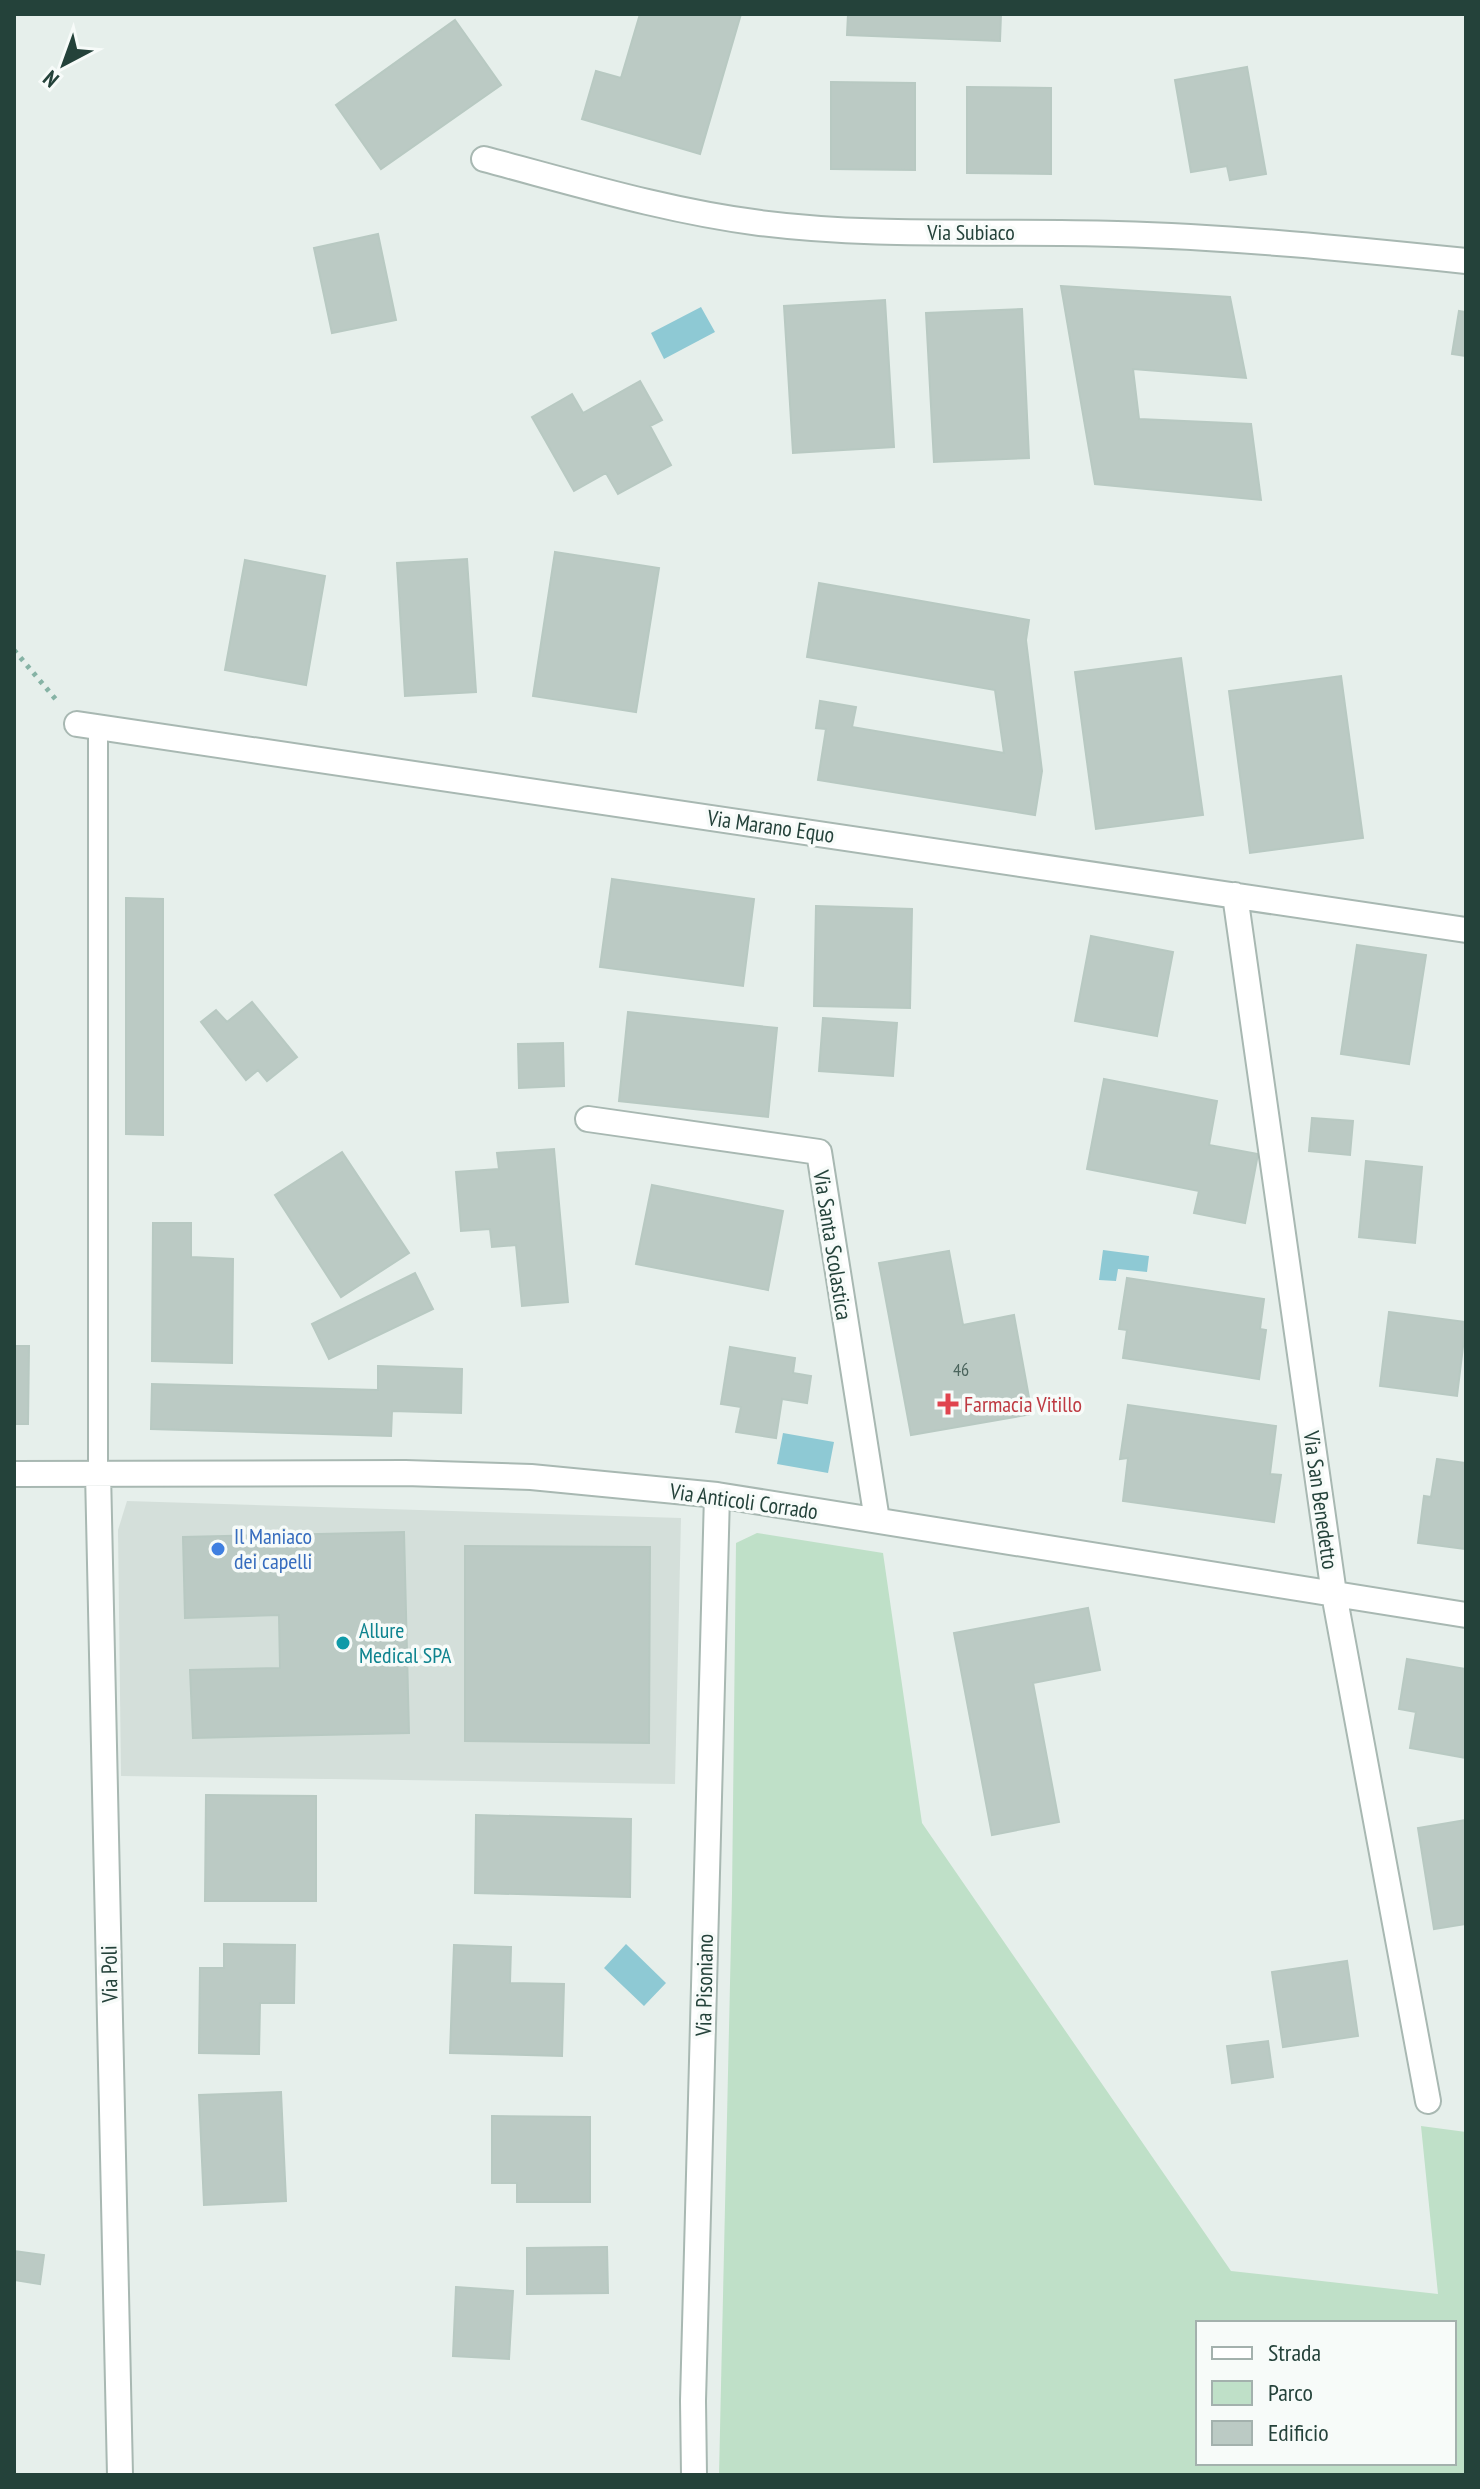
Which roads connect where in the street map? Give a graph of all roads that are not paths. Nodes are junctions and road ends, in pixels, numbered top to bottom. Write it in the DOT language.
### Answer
graph roads {
  1 [pos="484,159"];
  2 [pos="1466,261"];
  3 [pos="87,726"];
  4 [pos="1235,895"];
  5 [pos="1466,930"];
  6 [pos="588,1119"];
  7 [pos="98,1472"];
  8 [pos="14,1474"];
  9 [pos="717,1495"];
  10 [pos="877,1520"];
  11 [pos="1334,1594"];
  12 [pos="1466,1615"];
  13 [pos="1428,2101"];
  14 [pos="120,2475"];
  15 [pos="694,2475"];
  1 -- 2 [label="street, Via Subiaco"];
  3 -- 4 [label="street, Via Marano Equo"];
  3 -- 7 [label="lane"];
  4 -- 5 [label="street, Via Marano Equo"];
  4 -- 11 [label="street, Via San Benedetto"];
  6 -- 10 [label="street, Via Santa Scolastica"];
  7 -- 8 [label="street, Via Anticoli Corrado"];
  7 -- 9 [label="street, Via Anticoli Corrado"];
  7 -- 14 [label="street, Via Poli"];
  9 -- 10 [label="street, Via Anticoli Corrado"];
  9 -- 15 [label="street, Via Pisoniano"];
  10 -- 11 [label="street, Via Anticoli Corrado"];
  11 -- 12 [label="street, Via Anticoli Corrado"];
  11 -- 13 [label="street, Via San Benedetto"];
}
